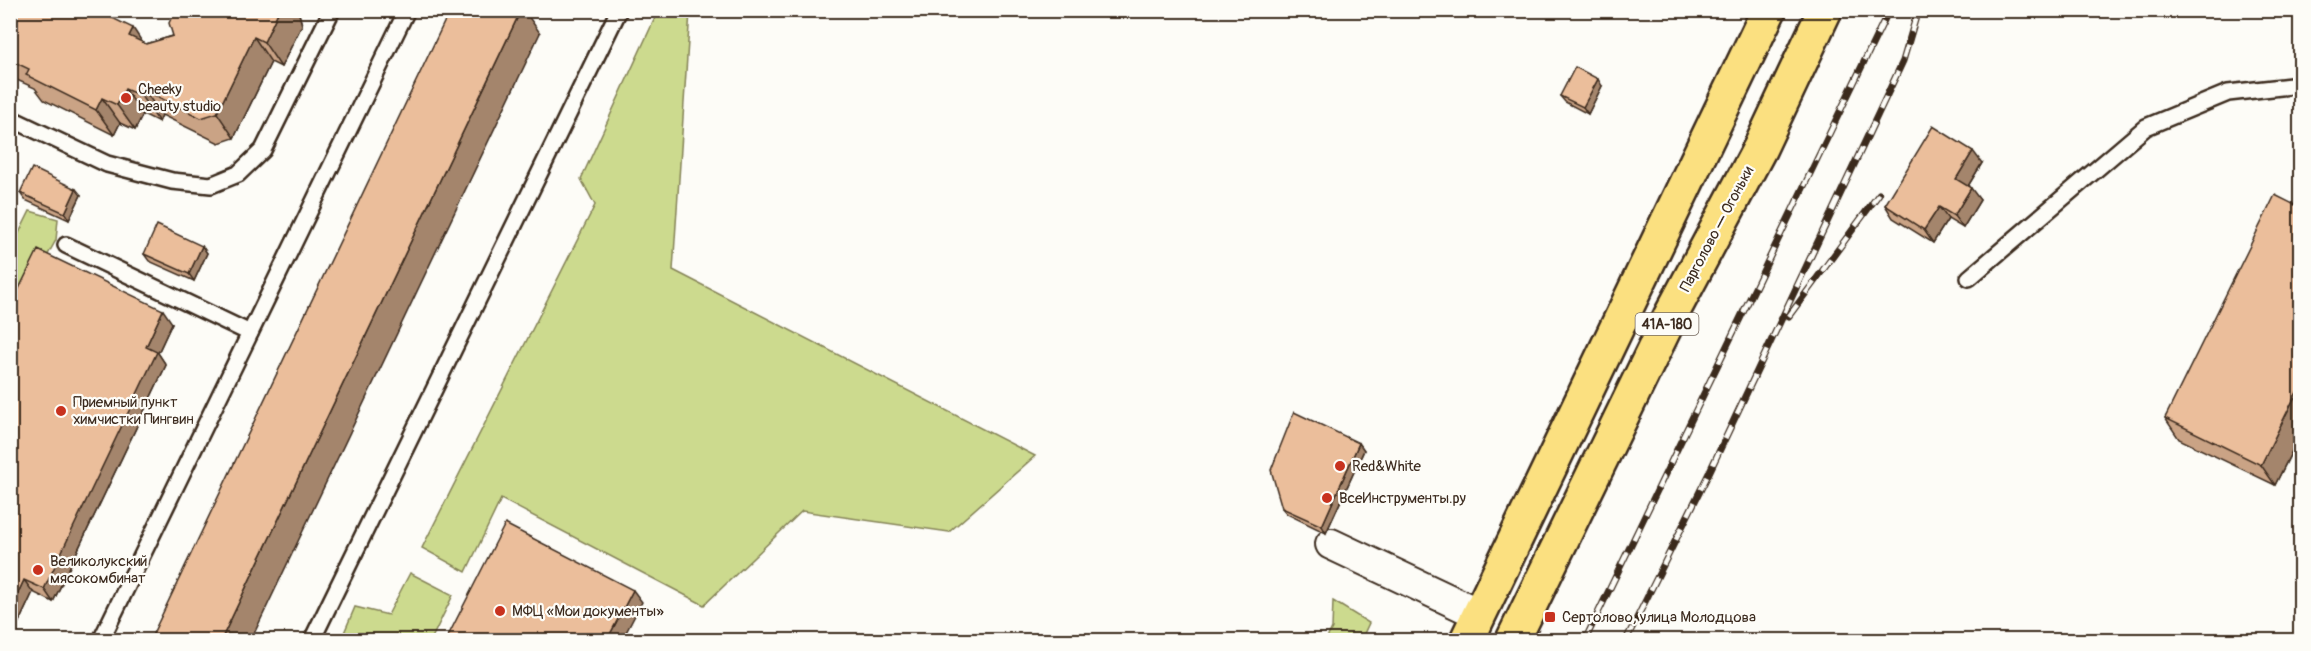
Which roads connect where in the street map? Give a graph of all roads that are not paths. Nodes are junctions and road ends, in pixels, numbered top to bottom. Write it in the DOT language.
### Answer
graph roads {
  1 [pos="332,10"];
  2 [pos="619,10"];
  3 [pos="1769,10"];
  4 [pos="1825,10"];
  5 [pos="405,11"];
  6 [pos="2301,85"];
  7 [pos="10,118"];
  8 [pos="66,245"];
  9 [pos="1969,278"];
  10 [pos="250,333"];
  11 [pos="1331,544"];
  12 [pos="1473,627"];
  13 [pos="101,640"];
  14 [pos="312,640"];
  15 [pos="1513,640"];
  1 -- 7 [label="lane"];
  2 -- 14 [label="lane"];
  3 -- 12 [label="main road, 41А-180"];
  4 -- 15 [label="main road, Парголово — Огоньки / 41А-180"];
  5 -- 10 [label="lane"];
  6 -- 9 [label="lane"];
  8 -- 10 [label="lane"];
  10 -- 13 [label="lane"];
  11 -- 12 [label="street"];
}
